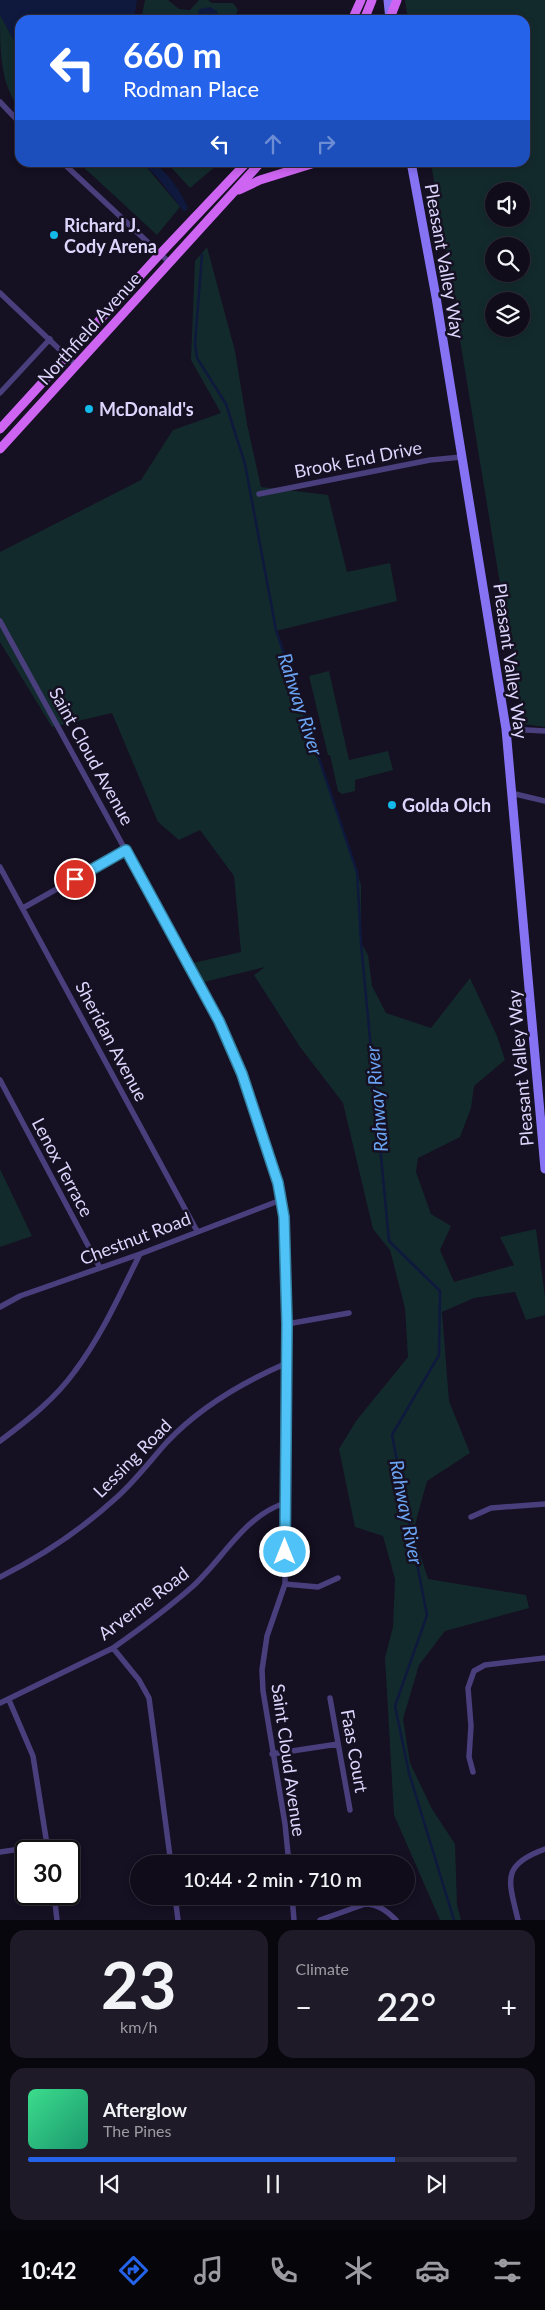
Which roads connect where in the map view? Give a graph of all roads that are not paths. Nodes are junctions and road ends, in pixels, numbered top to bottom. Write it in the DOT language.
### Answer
graph roads {
  1 [pos="361,0"];
  2 [pos="372,0"];
  3 [pos="388,0"];
  4 [pos="397,0"];
  5 [pos="354,15"];
  6 [pos="366,15"];
  7 [pos="390,15"];
  8 [pos="391,15"];
  9 [pos="0,102"];
  10 [pos="15,118"];
  11 [pos="67,167"];
  12 [pos="242,167"];
  13 [pos="247,167"];
  14 [pos="257,167"];
  15 [pos="302,167"];
  16 [pos="412,167"];
  17 [pos="252,173"];
  18 [pos="236,191"];
  19 [pos="160,254"];
  20 [pos="170,263"];
  21 [pos="0,293"];
  22 [pos="50,339"];
  23 [pos="67,354"];
  24 [pos="78,366"];
  25 [pos="0,393"];
  26 [pos="0,428"];
  27 [pos="1,445"];
  28 [pos="462,457"];
  29 [pos="259,494"];
  30 [pos="0,621"];
  31 [pos="506,729"];
  32 [pos="545,731"];
  33 [pos="511,794"];
  34 [pos="545,801"];
  35 [pos="126,850"];
  36 [pos="0,867"];
  37 [pos="23,908"];
  38 [pos="0,1080"];
  39 [pos="545,1169"];
  40 [pos="281,1200"];
  41 [pos="197,1231"];
  42 [pos="140,1254"];
  43 [pos="100,1268"];
  44 [pos="0,1307"];
  45 [pos="349,1313"];
  46 [pos="287,1324"];
  47 [pos="287,1363"];
  48 [pos="0,1441"];
  49 [pos="285,1503"];
  50 [pos="545,1504"];
  51 [pos="471,1517"];
  52 [pos="0,1576"];
  53 [pos="338,1578"];
  54 [pos="285,1584"];
  55 [pos="112,1648"];
  56 [pos="545,1658"];
  57 [pos="330,1698"];
  58 [pos="9,1700"];
  59 [pos="0,1703"];
  60 [pos="338,1744"];
  61 [pos="272,1754"];
  62 [pos="472,1772"];
  63 [pos="350,1810"];
  64 [pos="46,1840"];
  65 [pos="545,1849"];
  66 [pos="15,1851"];
  67 [pos="0,1852"];
  68 [pos="170,1855"];
  69 [pos="288,1855"];
  70 [pos="55,1905"];
  71 [pos="176,1905"];
  72 [pos="293,1905"];
  73 [pos="57,1920"];
  74 [pos="178,1920"];
  75 [pos="294,1920"];
  76 [pos="320,1920"];
  77 [pos="396,1920"];
  78 [pos="518,1920"];
  1 -- 5 [label="main road"];
  2 -- 6 [label="main road"];
  3 -- 7 [label="main road"];
  4 -- 8 [label="main road"];
  9 -- 10 [label="street"];
  11 -- 19 [label="street"];
  12 -- 19 [label="main road, Northfield Avenue"];
  13 -- 17 [label="main road"];
  14 -- 17 [label="main road, Northfield Avenue"];
  15 -- 18 [label="main road"];
  16 -- 28 [label="main road, Pleasant Valley Way"];
  17 -- 18 [label="main road, Northfield Avenue"];
  18 -- 20 [label="main road, Northfield Avenue"];
  19 -- 20 [label="street"];
  19 -- 23 [label="main road, Northfield Avenue"];
  20 -- 24 [label="main road, Northfield Avenue"];
  21 -- 22 [label="street"];
  22 -- 23 [label="street"];
  22 -- 25 [label="street"];
  23 -- 24 [label="street"];
  23 -- 26 [label="main road, Northfield Avenue"];
  24 -- 27 [label="main road, Northfield Avenue"];
  28 -- 29 [label="street, Brook End Drive"];
  28 -- 31 [label="main road, Pleasant Valley Way"];
  30 -- 35 [label="street, Saint Cloud Avenue"];
  31 -- 32 [label="street"];
  31 -- 33 [label="main road, Pleasant Valley Way"];
  33 -- 34 [label="street"];
  33 -- 39 [label="main road, Pleasant Valley Way"];
  35 -- 37 [label="street"];
  35 -- 40 [label="street, Saint Cloud Avenue"];
  36 -- 37 [label="street, Sheridan Avenue"];
  37 -- 41 [label="street, Sheridan Avenue"];
  38 -- 43 [label="street, Lenox Terrace"];
  40 -- 41 [label="street, Chestnut Road"];
  40 -- 46 [label="street, Saint Cloud Avenue"];
  41 -- 42 [label="street, Chestnut Road"];
  42 -- 43 [label="street, Chestnut Road"];
  42 -- 48 [label="street"];
  43 -- 44 [label="street, Chestnut Road"];
  45 -- 46 [label="street"];
  46 -- 47 [label="street, Saint Cloud Avenue"];
  47 -- 49 [label="street, Saint Cloud Avenue"];
  47 -- 52 [label="street, Lessing Road"];
  49 -- 54 [label="street, Saint Cloud Avenue"];
  49 -- 55 [label="street, Arverne Road"];
  50 -- 51 [label="street"];
  53 -- 54 [label="street"];
  54 -- 61 [label="street, Saint Cloud Avenue"];
  55 -- 58 [label="street, Arverne Road"];
  55 -- 68 [label="street"];
  56 -- 62 [label="street"];
  57 -- 60 [label="street, Faas Court"];
  58 -- 59 [label="street, Arverne Road"];
  58 -- 64 [label="street"];
  60 -- 61 [label="street"];
  60 -- 63 [label="street, Faas Court"];
  61 -- 69 [label="street, Saint Cloud Avenue"];
  65 -- 78 [label="street"];
  66 -- 67 [label="street"];
  70 -- 73 [label="street"];
  71 -- 74 [label="street"];
  72 -- 75 [label="street"];
  76 -- 77 [label="street"];
}
